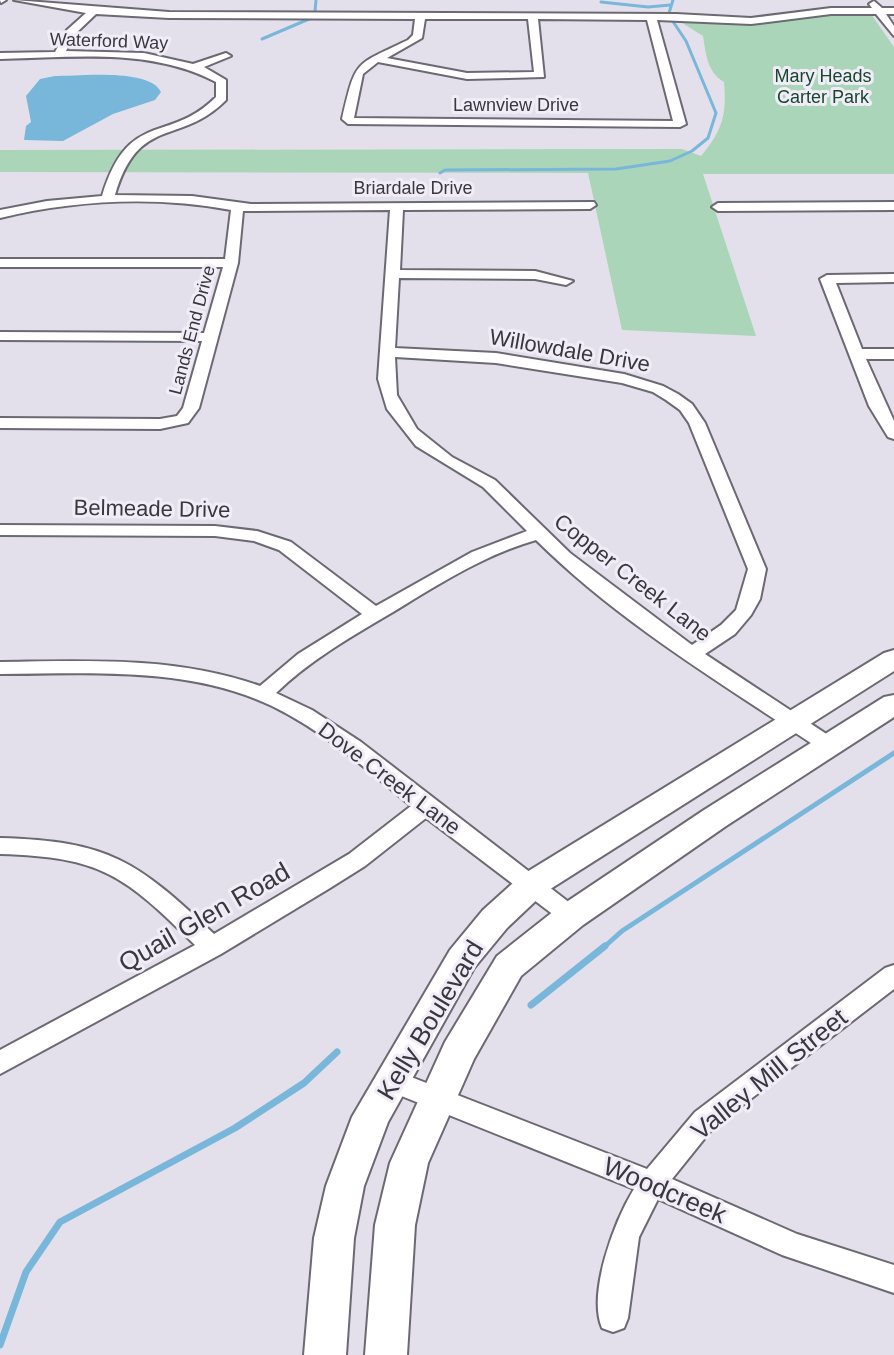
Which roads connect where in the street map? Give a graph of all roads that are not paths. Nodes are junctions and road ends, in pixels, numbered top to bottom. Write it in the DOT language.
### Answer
graph roads {
  1 [pos="19,0"];
  2 [pos="250,0"];
  3 [pos="871,0"];
  4 [pos="776,5"];
  5 [pos="94,11"];
  6 [pos="879,11"];
  7 [pos="894,11"];
  8 [pos="794,15"];
  9 [pos="244,16"];
  10 [pos="420,16"];
  11 [pos="533,16"];
  12 [pos="651,17"];
  13 [pos="894,33"];
  14 [pos="0,56"];
  15 [pos="58,56"];
  16 [pos="226,56"];
  17 [pos="377,59"];
  18 [pos="196,66"];
  19 [pos="107,201"];
  20 [pos="590,205"];
  21 [pos="397,206"];
  22 [pos="894,206"];
  23 [pos="718,207"];
  24 [pos="237,210"];
  25 [pos="0,214"];
  26 [pos="0,263"];
  27 [pos="231,263"];
  28 [pos="394,274"];
  29 [pos="894,278"];
  30 [pos="566,281"];
  31 [pos="0,336"];
  32 [pos="209,337"];
  33 [pos="388,352"];
  34 [pos="856,354"];
  35 [pos="894,354"];
  36 [pos="0,423"];
  37 [pos="894,434"];
  38 [pos="0,530"];
  39 [pos="539,533"];
  40 [pos="375,614"];
  41 [pos="691,654"];
  42 [pos="894,659"];
  43 [pos="0,668"];
  44 [pos="262,695"];
  45 [pos="894,704"];
  46 [pos="792,721"];
  47 [pos="830,746"];
  48 [pos="426,806"];
  49 [pos="0,846"];
  50 [pos="533,884"];
  51 [pos="571,916"];
  52 [pos="212,947"];
  53 [pos="894,975"];
  54 [pos="0,1063"];
  55 [pos="393,1081"];
  56 [pos="436,1096"];
  57 [pos="654,1184"];
  58 [pos="894,1279"];
  59 [pos="613,1318"];
  60 [pos="325,1355"];
  61 [pos="386,1355"];
  1 -- 5 [label="street"];
  2 -- 9 [label="street"];
  3 -- 6 [label="street"];
  4 -- 8 [label="street"];
  5 -- 9 [label="street"];
  5 -- 15 [label="street"];
  6 -- 7 [label="street"];
  6 -- 8 [label="street"];
  6 -- 13 [label="street"];
  8 -- 12 [label="street"];
  9 -- 10 [label="street"];
  10 -- 11 [label="street"];
  10 -- 17 [label="street"];
  11 -- 12 [label="street"];
  11 -- 17 [label="street"];
  12 -- 17 [label="street, Lawnview Drive"];
  14 -- 15 [label="street, Waterford Way"];
  15 -- 18 [label="street, Waterford Way"];
  16 -- 18 [label="street"];
  18 -- 19 [label="street, Waterford Way"];
  19 -- 24 [label="street, Briardale Drive"];
  19 -- 25 [label="street, Briardale Drive"];
  20 -- 21 [label="street, Briardale Drive"];
  21 -- 24 [label="street, Briardale Drive"];
  21 -- 28 [label="street, Copper Creek Lane"];
  22 -- 23 [label="street"];
  24 -- 27 [label="street, Lands End Drive"];
  26 -- 27 [label="street"];
  27 -- 32 [label="street, Lands End Drive"];
  28 -- 30 [label="street"];
  28 -- 33 [label="street, Copper Creek Lane"];
  29 -- 34 [label="street"];
  31 -- 32 [label="street"];
  32 -- 36 [label="street, Lands End Drive"];
  33 -- 39 [label="street, Copper Creek Lane"];
  33 -- 41 [label="street, Willowdale Drive"];
  34 -- 35 [label="street"];
  34 -- 37 [label="street"];
  38 -- 40 [label="street, Belmeade Drive"];
  39 -- 40 [label="street"];
  39 -- 41 [label="street, Copper Creek Lane"];
  40 -- 44 [label="street"];
  41 -- 46 [label="street, Copper Creek Lane"];
  42 -- 46 [label="main road, Kelly Boulevard"];
  43 -- 44 [label="street, Dove Creek Lane"];
  44 -- 48 [label="street, Dove Creek Lane"];
  45 -- 47 [label="main road, Kelly Boulevard"];
  46 -- 47 [label="street, Copper Creek Lane"];
  46 -- 50 [label="main road, Kelly Boulevard"];
  47 -- 51 [label="main road, Kelly Boulevard"];
  48 -- 50 [label="street, Dove Creek Lane"];
  48 -- 52 [label="street, Quail Glen Road"];
  49 -- 52 [label="street"];
  50 -- 51 [label="street, Dove Creek Lane"];
  50 -- 55 [label="main road, Kelly Boulevard"];
  51 -- 56 [label="main road, Kelly Boulevard"];
  52 -- 54 [label="street, Quail Glen Road"];
  53 -- 57 [label="street, Valley Mill Street"];
  55 -- 56 [label="street, Woodcreek"];
  55 -- 60 [label="main road, Kelly Boulevard"];
  56 -- 57 [label="street, Woodcreek"];
  56 -- 61 [label="main road, Kelly Boulevard"];
  57 -- 58 [label="street, Woodcreek"];
  57 -- 59 [label="street, Valley Mill Street"];
}
